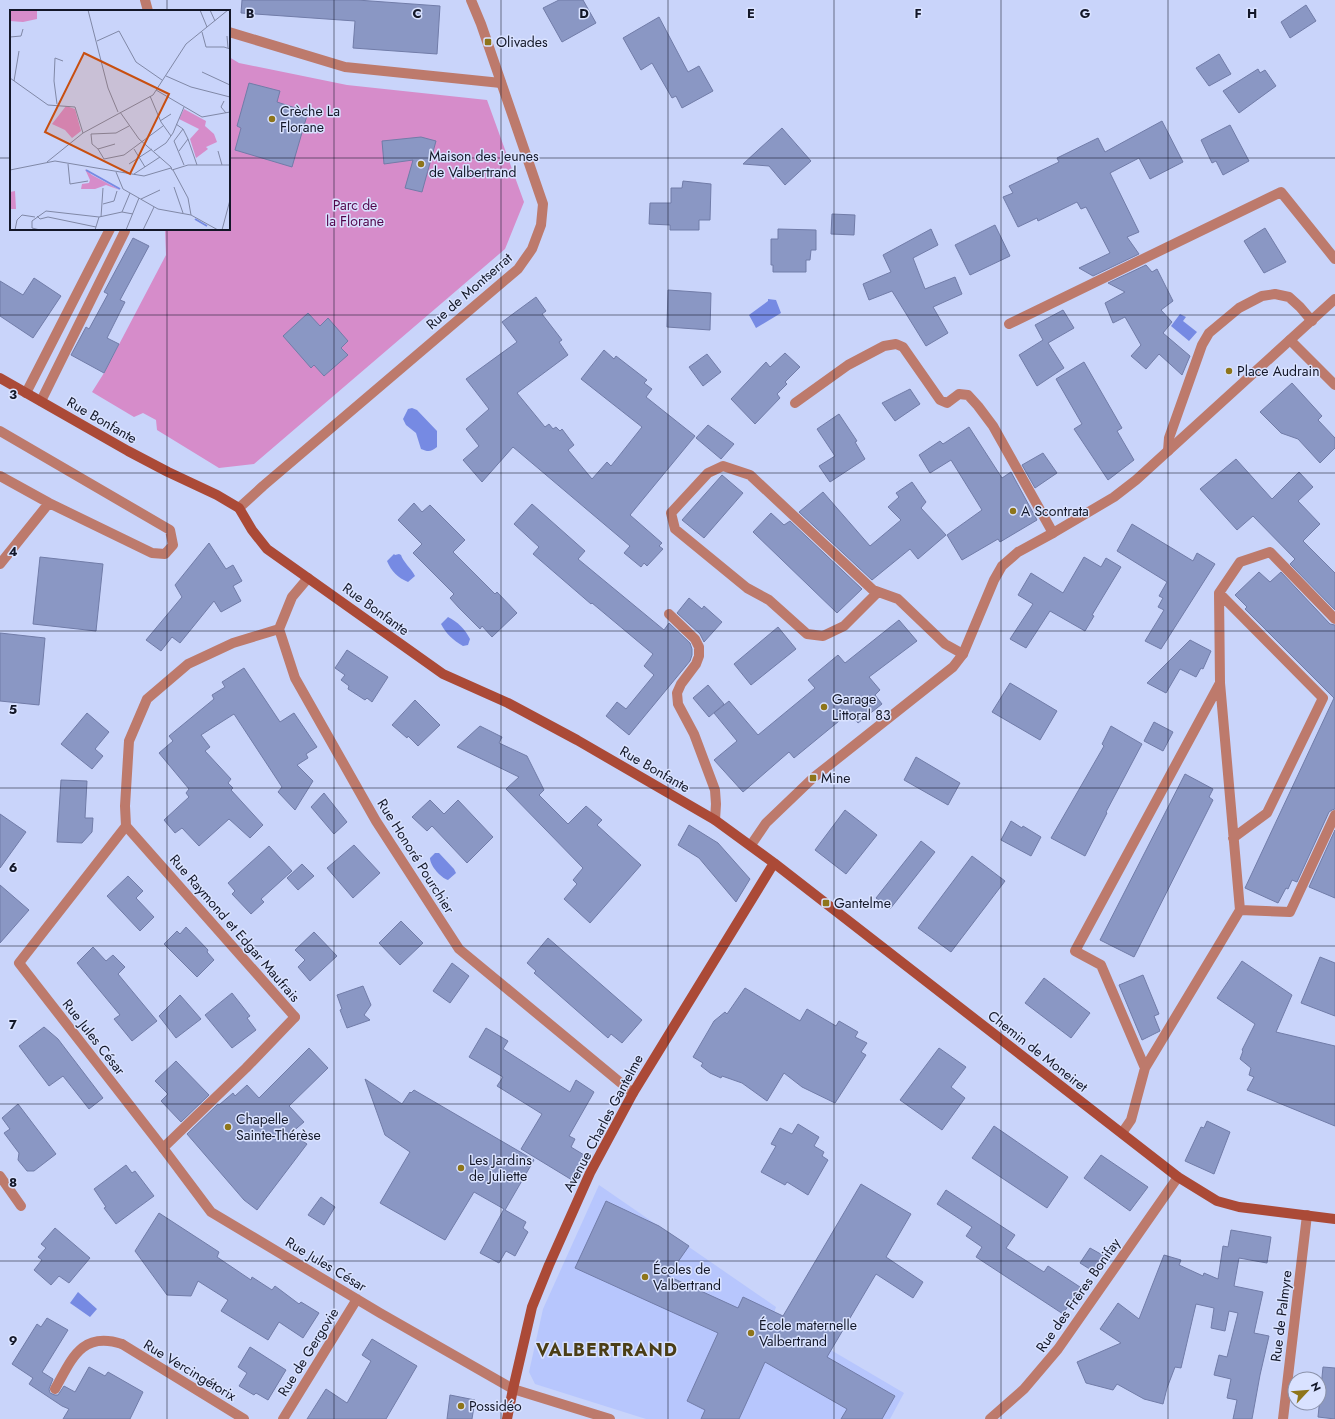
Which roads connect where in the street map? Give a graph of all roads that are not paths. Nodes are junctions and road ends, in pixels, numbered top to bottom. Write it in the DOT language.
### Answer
graph roads {
  1 [pos="145,0"];
  2 [pos="471,0"];
  3 [pos="148,10"];
  4 [pos="230,32"];
  5 [pos="501,83"];
  6 [pos="109,230"];
  7 [pos="125,230"];
  8 [pos="1335,259"];
  9 [pos="1335,300"];
  10 [pos="1312,321"];
  11 [pos="1009,324"];
  12 [pos="1290,340"];
  13 [pos="0,378"];
  14 [pos="1335,385"];
  15 [pos="26,393"];
  16 [pos="41,401"];
  17 [pos="795,403"];
  18 [pos="0,431"];
  19 [pos="1168,451"];
  20 [pos="0,476"];
  21 [pos="49,503"];
  22 [pos="239,508"];
  23 [pos="1053,533"];
  24 [pos="0,564"];
  25 [pos="308,578"];
  26 [pos="878,592"];
  27 [pos="1220,593"];
  28 [pos="669,614"];
  29 [pos="1335,619"];
  30 [pos="279,629"];
  31 [pos="963,654"];
  32 [pos="1220,684"];
  33 [pos="1335,815"];
  34 [pos="715,820"];
  35 [pos="126,826"];
  36 [pos="1233,838"];
  37 [pos="751,846"];
  38 [pos="774,863"];
  39 [pos="1240,910"];
  40 [pos="1145,1068"];
  41 [pos="633,1093"];
  42 [pos="1122,1133"];
  43 [pos="163,1148"];
  44 [pos="0,1176"];
  45 [pos="1178,1177"];
  46 [pos="20,1206"];
  47 [pos="1307,1215"];
  48 [pos="1335,1219"];
  49 [pos="357,1299"];
  50 [pos="55,1389"];
  51 [pos="512,1389"];
  52 [pos="244,1419"];
  53 [pos="282,1419"];
  54 [pos="507,1419"];
  55 [pos="610,1419"];
  56 [pos="990,1419"];
  57 [pos="1283,1419"];
  1 -- 3 [label="street"];
  2 -- 5 [label="street, Rue de Montserrat"];
  4 -- 5 [label="street"];
  5 -- 22 [label="street, Rue de Montserrat"];
  6 -- 15 [label="street"];
  7 -- 16 [label="street"];
  8 -- 11 [label="street"];
  9 -- 10 [label="street"];
  10 -- 12 [label="street"];
  10 -- 19 [label="street"];
  12 -- 14 [label="street"];
  12 -- 19 [label="street"];
  13 -- 15 [label="main road, Rue Bonfante"];
  15 -- 16 [label="main road, Rue Bonfante"];
  16 -- 22 [label="main road, Rue Bonfante"];
  17 -- 23 [label="street"];
  18 -- 21 [label="street"];
  19 -- 23 [label="street"];
  20 -- 21 [label="street"];
  21 -- 24 [label="street"];
  22 -- 25 [label="main road, Rue Bonfante"];
  23 -- 31 [label="street"];
  25 -- 30 [label="street"];
  25 -- 34 [label="main road, Rue Bonfante"];
  26 -- 26 [label="street"];
  26 -- 31 [label="street"];
  27 -- 29 [label="street"];
  27 -- 32 [label="street"];
  27 -- 36 [label="street"];
  28 -- 34 [label="street"];
  30 -- 35 [label="street"];
  30 -- 41 [label="street, Rue Honoré Pourchier"];
  31 -- 37 [label="street"];
  32 -- 36 [label="street"];
  32 -- 40 [label="street"];
  33 -- 39 [label="street"];
  34 -- 37 [label="main road, Rue Bonfante"];
  35 -- 43 [label="street, Rue Jules César"];
  35 -- 43 [label="street, Rue Raymond et Edgar Maufrais"];
  36 -- 39 [label="street"];
  37 -- 38 [label="main road, Chemin de Moneiret"];
  38 -- 41 [label="main road, Avenue Charles Gantelme"];
  38 -- 42 [label="main road, Chemin de Moneiret"];
  39 -- 40 [label="street"];
  40 -- 42 [label="street"];
  41 -- 51 [label="main road, Avenue Charles Gantelme"];
  42 -- 45 [label="main road, Chemin de Moneiret"];
  43 -- 49 [label="street, Rue Jules César"];
  44 -- 46 [label="street"];
  45 -- 47 [label="main road, Chemin de Moneiret"];
  45 -- 56 [label="street, Rue des Frêres Bonifay"];
  47 -- 48 [label="main road, Chemin de Moneiret"];
  47 -- 57 [label="street, Rue de Palmyre"];
  49 -- 51 [label="street, Rue Jules César"];
  49 -- 53 [label="street, Rue de Gergovie"];
  50 -- 52 [label="street, Rue Vercingétorix"];
  51 -- 54 [label="main road, Avenue Charles Gantelme"];
  51 -- 55 [label="street, Rue Jules César"];
}
